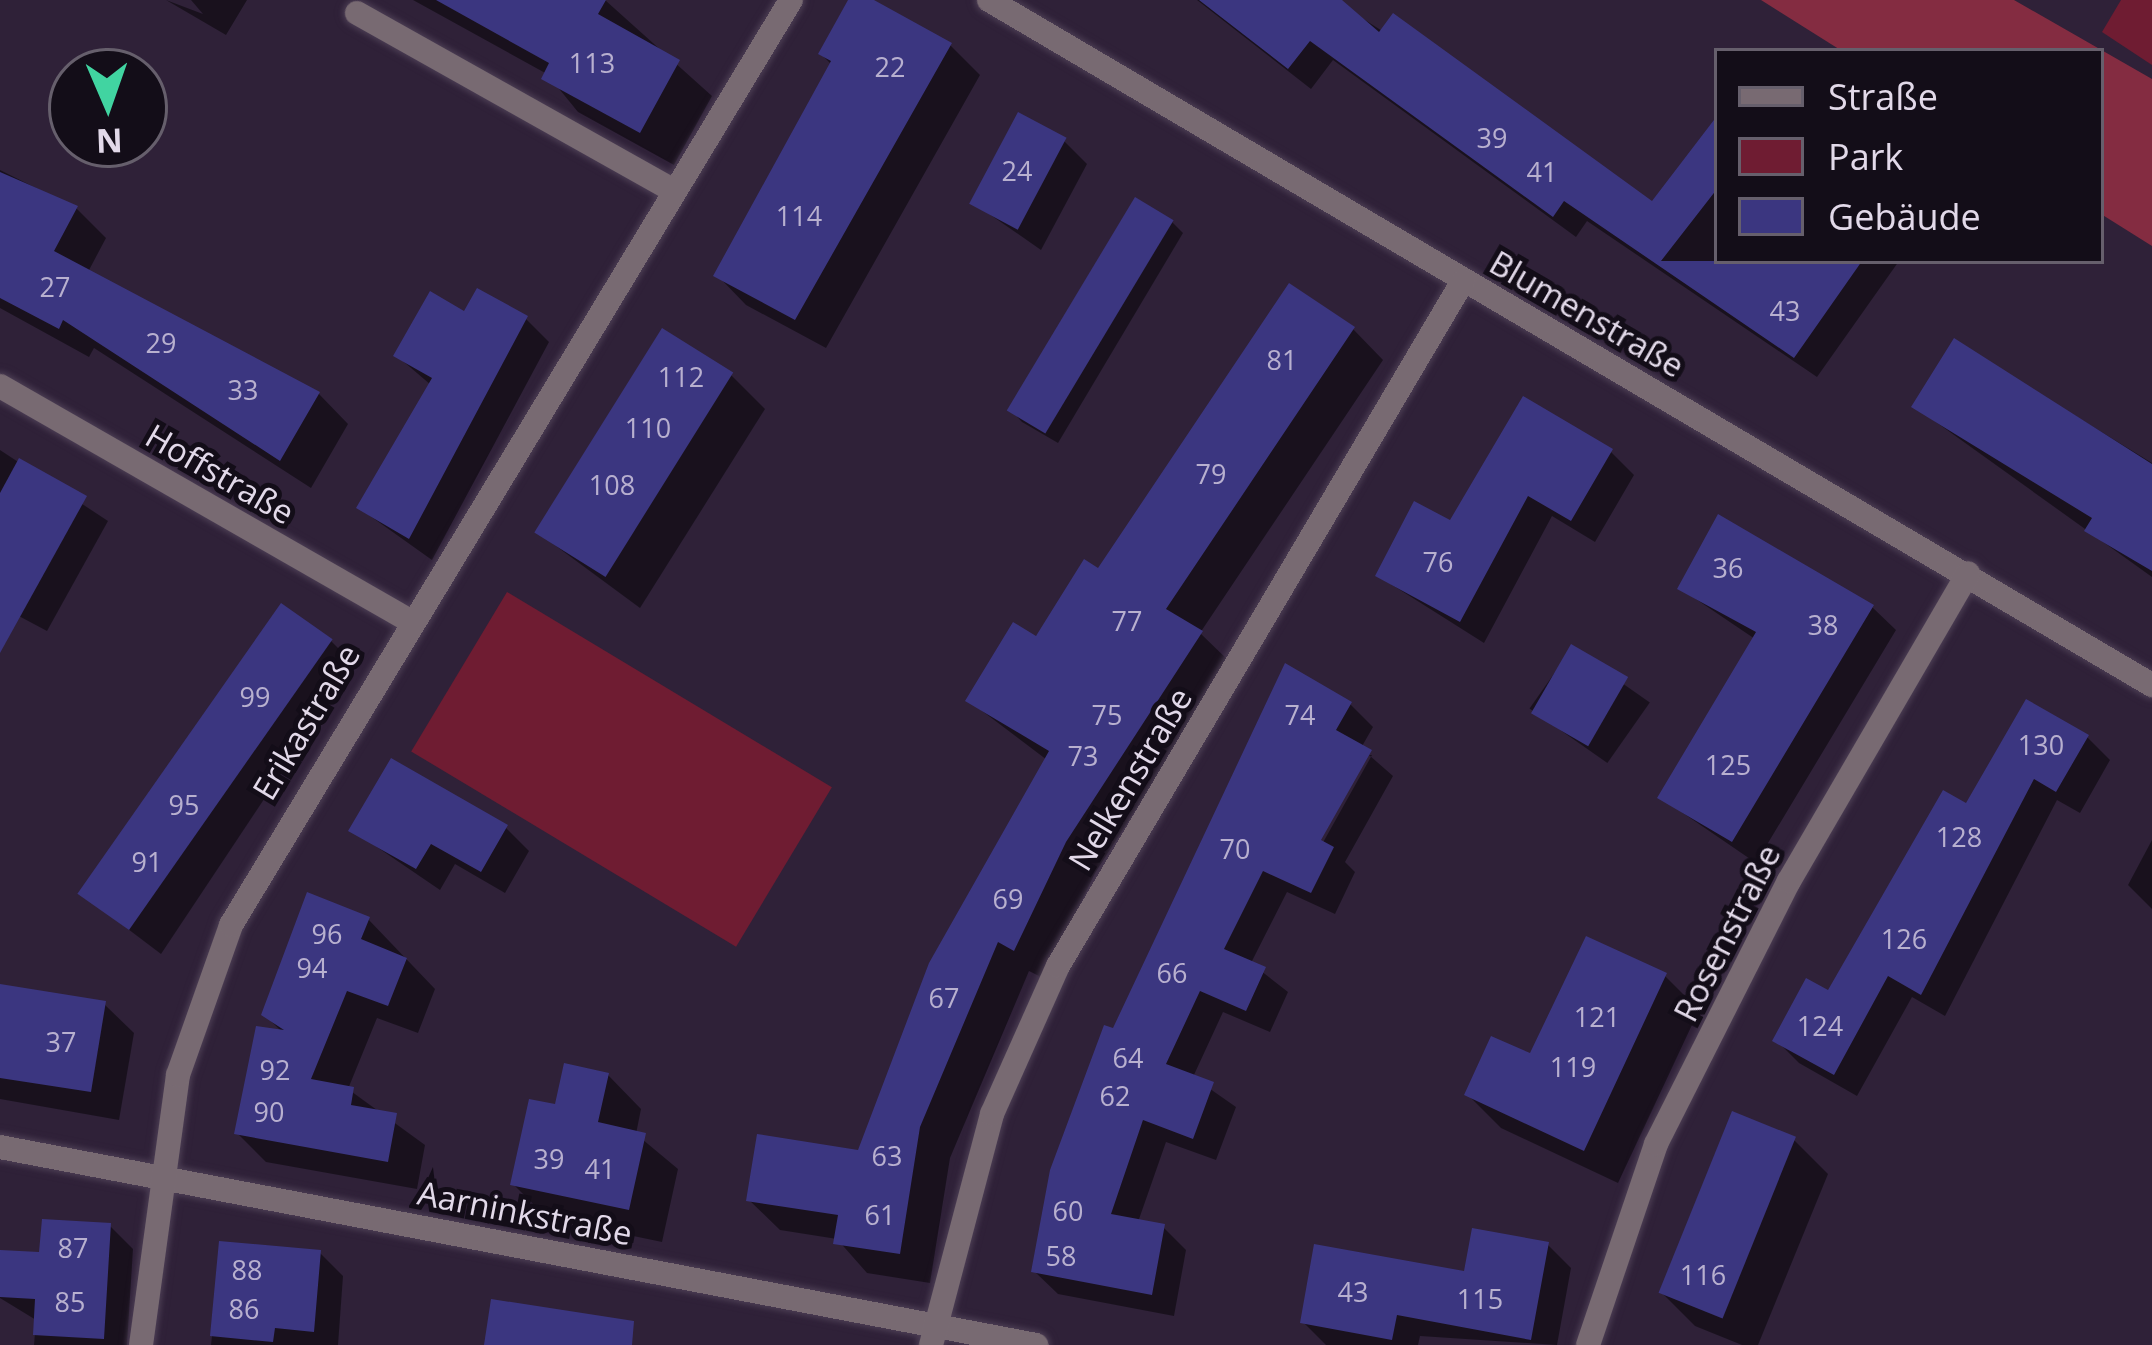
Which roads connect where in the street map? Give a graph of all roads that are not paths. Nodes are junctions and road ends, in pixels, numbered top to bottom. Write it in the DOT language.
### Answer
graph roads {
  1 [pos="791,0"];
  2 [pos="989,0"];
  3 [pos="357,13"];
  4 [pos="673,190"];
  5 [pos="1463,281"];
  6 [pos="0,386"];
  7 [pos="1968,573"];
  8 [pos="406,619"];
  9 [pos="2152,685"];
  10 [pos="0,1147"];
  11 [pos="164,1175"];
  12 [pos="932,1336"];
  13 [pos="141,1345"];
  14 [pos="1036,1345"];
  15 [pos="1588,1345"];
  1 -- 4 [label="street, Erikastraße"];
  2 -- 5 [label="street, Blumenstraße"];
  3 -- 4 [label="street"];
  4 -- 8 [label="street, Erikastraße"];
  5 -- 7 [label="street, Blumenstraße"];
  5 -- 12 [label="street, Nelkenstraße"];
  6 -- 8 [label="street, Hoffstraße"];
  7 -- 9 [label="street, Blumenstraße"];
  7 -- 15 [label="street, Rosenstraße"];
  8 -- 11 [label="street, Erikastraße"];
  10 -- 11 [label="street, Aarninkstraße"];
  11 -- 12 [label="street, Aarninkstraße"];
  11 -- 13 [label="street, Erikastraße"];
  12 -- 14 [label="street, Aarninkstraße"];
}
